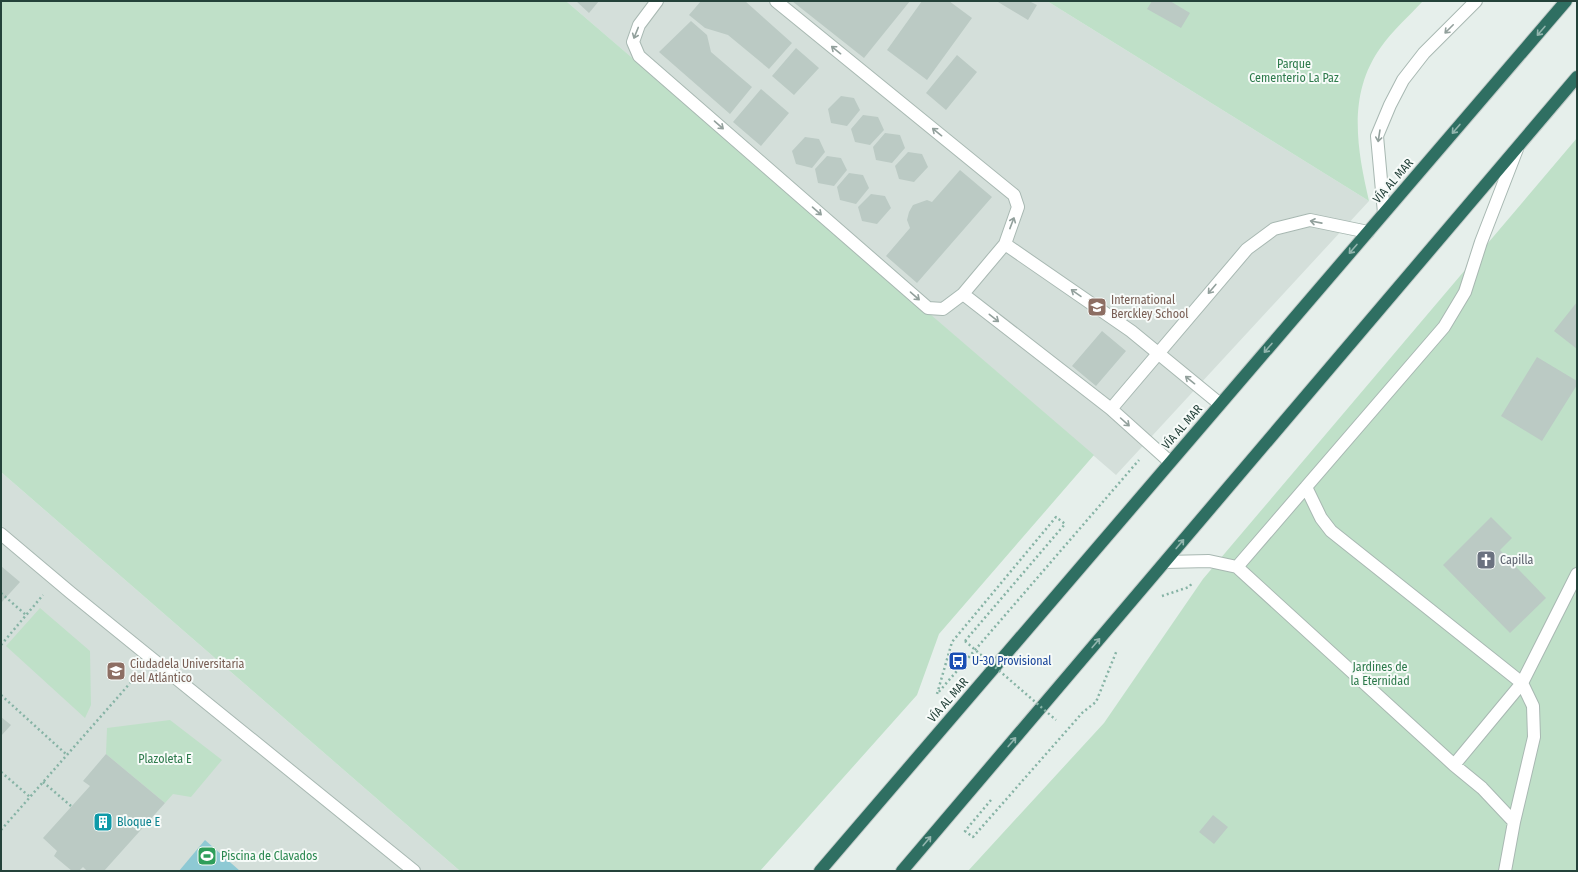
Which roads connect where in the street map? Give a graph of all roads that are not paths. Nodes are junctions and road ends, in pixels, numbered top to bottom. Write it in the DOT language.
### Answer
graph roads {
  1 [pos="657,1"];
  2 [pos="776,1"];
  3 [pos="1476,1"];
  4 [pos="1566,1"];
  5 [pos="1577,77"];
  6 [pos="1518,146"];
  7 [pos="1384,213"];
  8 [pos="1368,232"];
  9 [pos="1004,244"];
  10 [pos="963,294"];
  11 [pos="1158,354"];
  12 [pos="1220,404"];
  13 [pos="1111,409"];
  14 [pos="1170,462"];
  15 [pos="1306,487"];
  16 [pos="1,534"];
  17 [pos="1165,562"];
  18 [pos="1237,567"];
  19 [pos="1577,574"];
  20 [pos="1522,683"];
  21 [pos="1454,766"];
  22 [pos="1514,822"];
  23 [pos="414,871"];
  24 [pos="820,871"];
  25 [pos="902,871"];
  26 [pos="1505,871"];
  1 -- 10 [label="lane, one-way"];
  9 -- 2 [label="lane, one-way"];
  3 -- 7 [label="lane, one-way"];
  4 -- 7 [label="highway, VÍA AL MAR, one-way"];
  5 -- 6 [label="highway"];
  6 -- 15 [label="lane"];
  17 -- 6 [label="highway, one-way"];
  7 -- 8 [label="highway, VÍA AL MAR"];
  8 -- 11 [label="lane, one-way"];
  8 -- 12 [label="highway, VÍA AL MAR, one-way"];
  9 -- 10 [label="lane"];
  11 -- 9 [label="lane, one-way"];
  10 -- 13 [label="lane, one-way"];
  12 -- 11 [label="lane, one-way"];
  11 -- 13 [label="lane"];
  12 -- 14 [label="highway, VÍA AL MAR"];
  13 -- 14 [label="lane, one-way"];
  14 -- 24 [label="highway, VÍA AL MAR"];
  15 -- 18 [label="lane"];
  15 -- 20 [label="lane"];
  16 -- 23 [label="lane"];
  17 -- 18 [label="lane"];
  25 -- 17 [label="highway, one-way"];
  18 -- 21 [label="lane"];
  19 -- 20 [label="lane"];
  20 -- 21 [label="lane"];
  20 -- 22 [label="lane"];
  21 -- 22 [label="lane"];
  22 -- 26 [label="lane"];
}
